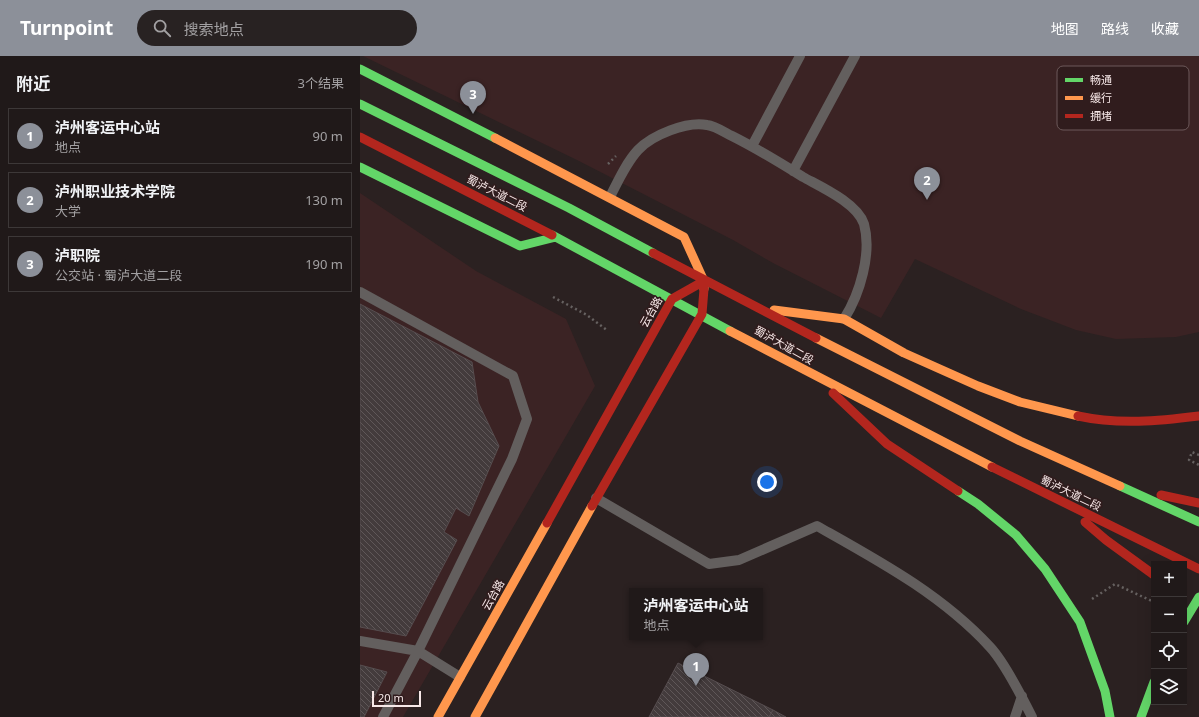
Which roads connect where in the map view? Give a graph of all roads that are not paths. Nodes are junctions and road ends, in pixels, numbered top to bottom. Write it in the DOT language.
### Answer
graph roads {
  1 [pos="800,56"];
  2 [pos="855,56"];
  3 [pos="360,69"];
  4 [pos="360,104"];
  5 [pos="360,136"];
  6 [pos="752,146"];
  7 [pos="360,167"];
  8 [pos="794,171"];
  9 [pos="610,197"];
  10 [pos="556,237"];
  11 [pos="704,281"];
  12 [pos="360,292"];
  13 [pos="672,299"];
  14 [pos="756,308"];
  15 [pos="702,314"];
  16 [pos="844,319"];
  17 [pos="815,376"];
  18 [pos="1199,416"];
  19 [pos="1127,488"];
  20 [pos="596,498"];
  21 [pos="1062,502"];
  22 [pos="1199,502"];
  23 [pos="1199,522"];
  24 [pos="1199,569"];
  25 [pos="1151,573"];
  26 [pos="1189,595"];
  27 [pos="1199,597"];
  28 [pos="1199,600"];
  29 [pos="1187,617"];
  30 [pos="360,641"];
  31 [pos="418,651"];
  32 [pos="460,677"];
  33 [pos="1151,690"];
  34 [pos="1022,696"];
  35 [pos="383,717"];
  36 [pos="438,717"];
  37 [pos="475,717"];
  38 [pos="1015,717"];
  39 [pos="1032,717"];
  40 [pos="1110,717"];
  41 [pos="1141,717"];
  1 -- 6 [label="lane"];
  2 -- 8 [label="lane"];
  3 -- 9 [label="main road"];
  4 -- 11 [label="main road, 蜀泸大道二段"];
  5 -- 10 [label="main road, 蜀泸大道二段"];
  6 -- 8 [label="lane"];
  6 -- 9 [label="lane"];
  7 -- 10 [label="main road"];
  8 -- 16 [label="lane"];
  9 -- 11 [label="main road"];
  10 -- 13 [label="main road, 蜀泸大道二段"];
  11 -- 13 [label="main road, 云台路"];
  11 -- 14 [label="main road, 蜀泸大道二段"];
  11 -- 15 [label="main road"];
  12 -- 31 [label="lane"];
  13 -- 15 [label="main road, 蜀泸大道二段"];
  13 -- 32 [label="main road, 云台路"];
  14 -- 16 [label="main road"];
  14 -- 19 [label="main road, 蜀泸大道二段"];
  15 -- 17 [label="main road, 蜀泸大道二段"];
  15 -- 20 [label="main road"];
  16 -- 18 [label="main road"];
  17 -- 21 [label="main road, 蜀泸大道二段"];
  17 -- 40 [label="main road"];
  19 -- 22 [label="main road"];
  19 -- 23 [label="main road, 蜀泸大道二段"];
  20 -- 34 [label="lane"];
  20 -- 37 [label="main road"];
  21 -- 24 [label="main road, 蜀泸大道二段"];
  21 -- 25 [label="main road"];
  26 -- 28 [label="main road"];
  27 -- 29 [label="main road"];
  30 -- 31 [label="lane"];
  31 -- 32 [label="lane"];
  31 -- 35 [label="lane"];
  32 -- 36 [label="main road, 云台路"];
  33 -- 41 [label="main road"];
  34 -- 38 [label="lane"];
  34 -- 39 [label="lane"];
}
